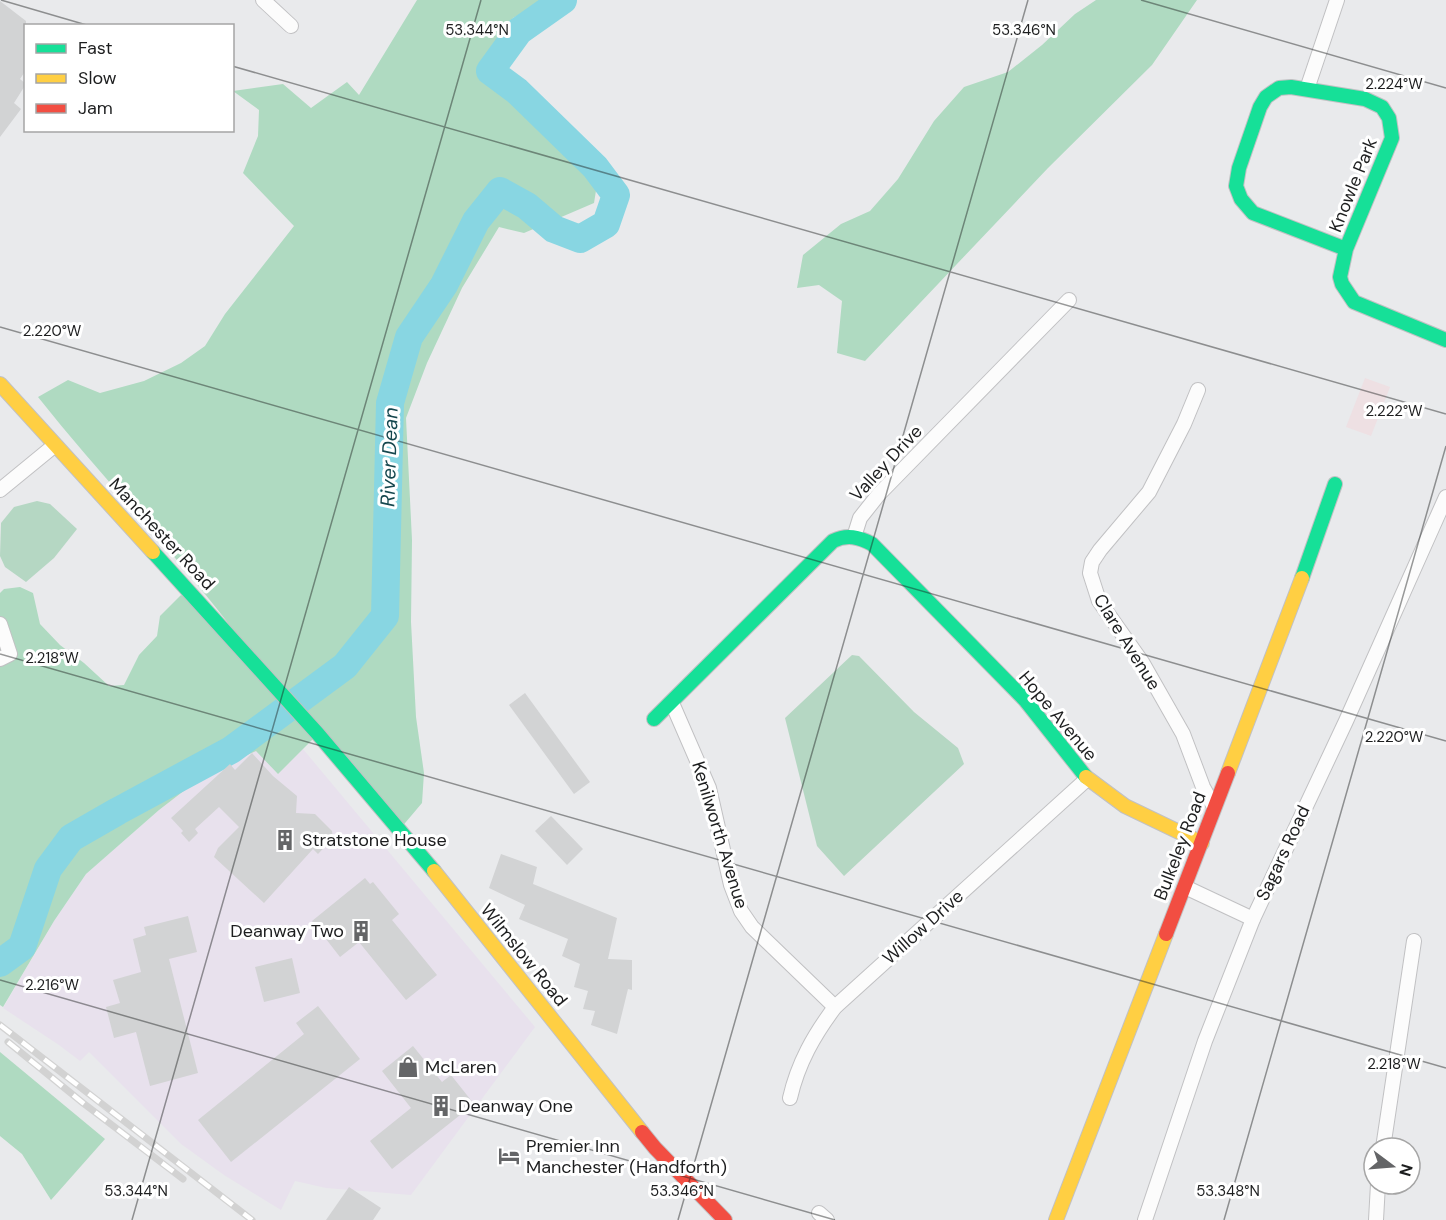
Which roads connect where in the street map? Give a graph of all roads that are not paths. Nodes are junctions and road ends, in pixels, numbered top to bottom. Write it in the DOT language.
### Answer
graph roads {
  1 [pos="263,0"];
  2 [pos="1337,0"];
  3 [pos="291,26"];
  4 [pos="1307,89"];
  5 [pos="1346,249"];
  6 [pos="1069,300"];
  7 [pos="1446,340"];
  8 [pos="0,384"];
  9 [pos="1198,390"];
  10 [pos="55,445"];
  11 [pos="1335,484"];
  12 [pos="0,490"];
  13 [pos="1446,497"];
  14 [pos="854,537"];
  15 [pos="0,624"];
  16 [pos="5,657"];
  17 [pos="672,703"];
  18 [pos="296,711"];
  19 [pos="654,719"];
  20 [pos="1087,779"];
  21 [pos="1214,807"];
  22 [pos="1202,843"];
  23 [pos="1185,887"];
  24 [pos="1253,919"];
  25 [pos="1414,940"];
  26 [pos="835,1007"];
  27 [pos="790,1098"];
  28 [pos="1385,1136"];
  29 [pos="1377,1196"];
  30 [pos="725,1220"];
  31 [pos="1056,1220"];
  32 [pos="1146,1220"];
  33 [pos="1376,1220"];
  1 -- 3 [label="street"];
  2 -- 4 [label="street"];
  4 -- 5 [label="street, Knowle Park"];
  4 -- 5 [label="street, Knowle Park"];
  5 -- 7 [label="street, Knowle Park"];
  6 -- 14 [label="street, Valley Drive"];
  8 -- 10 [label="street, Manchester Road"];
  9 -- 21 [label="street, Clare Avenue"];
  10 -- 12 [label="street"];
  10 -- 18 [label="street, Manchester Road"];
  11 -- 21 [label="street, Bulkeley Road"];
  13 -- 24 [label="street, Sagars Road"];
  14 -- 17 [label="street"];
  14 -- 20 [label="street, Hope Avenue"];
  15 -- 16 [label="street"];
  17 -- 19 [label="street"];
  17 -- 26 [label="street, Kenilworth Avenue"];
  18 -- 30 [label="street, Wilmslow Road"];
  20 -- 22 [label="street, Hope Avenue"];
  20 -- 26 [label="street, Willow Drive"];
  21 -- 22 [label="street, Bulkeley Road"];
  22 -- 23 [label="street, Bulkeley Road"];
  23 -- 24 [label="street"];
  23 -- 31 [label="street, Bulkeley Road"];
  24 -- 32 [label="street, Sagars Road"];
  25 -- 28 [label="street"];
  26 -- 27 [label="street, Willow Drive"];
  29 -- 33 [label="street"];
}
